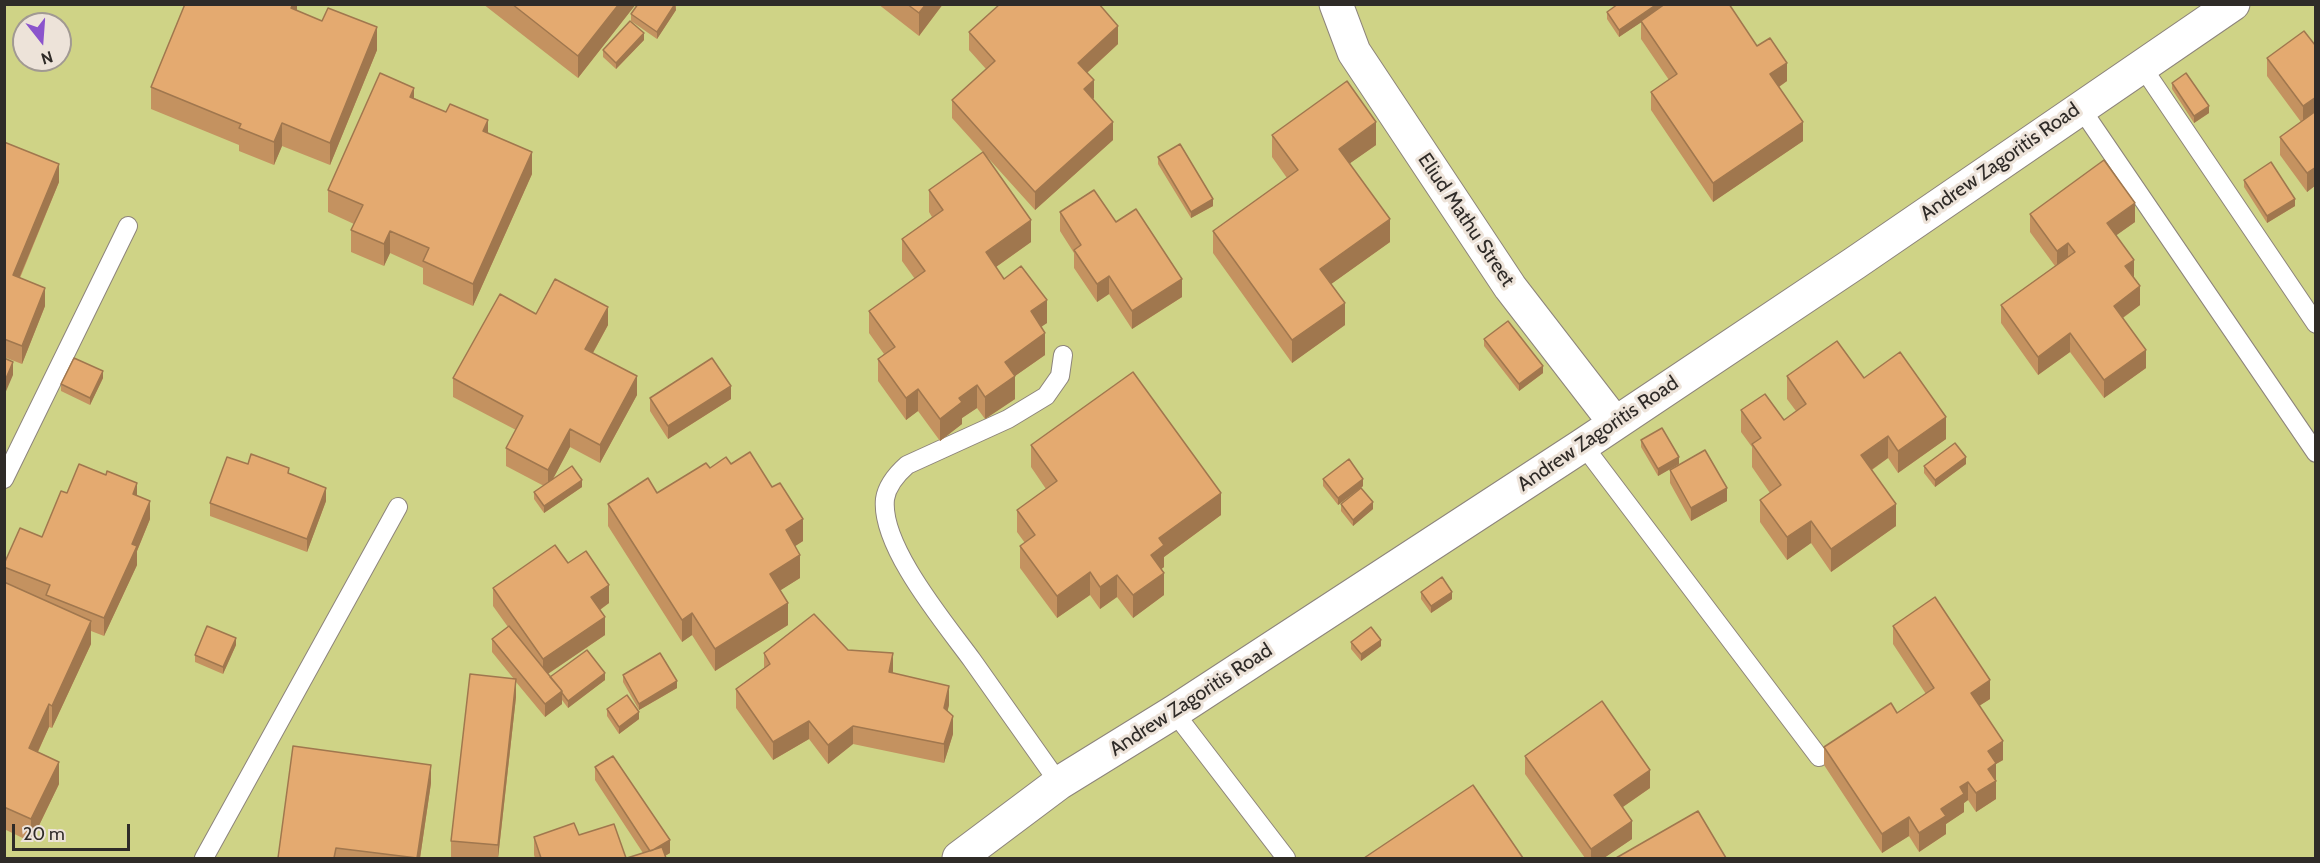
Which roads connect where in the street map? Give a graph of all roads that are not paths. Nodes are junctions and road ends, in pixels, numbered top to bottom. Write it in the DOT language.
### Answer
graph roads {
  1 [pos="1336,4"];
  2 [pos="2233,4"];
  3 [pos="2141,65"];
  4 [pos="2080,107"];
  5 [pos="128,226"];
  6 [pos="2316,324"];
  7 [pos="1063,355"];
  8 [pos="1615,423"];
  9 [pos="1583,445"];
  10 [pos="2316,453"];
  11 [pos="4,479"];
  12 [pos="398,507"];
  13 [pos="1174,712"];
  14 [pos="1818,757"];
  15 [pos="1059,783"];
  16 [pos="204,858"];
  17 [pos="959,858"];
  18 [pos="1286,858"];
  1 -- 8 [label="street, Eliud Mathu Street"];
  2 -- 3 [label="street, Andrew Zagoritis Road"];
  3 -- 4 [label="street, Andrew Zagoritis Road"];
  3 -- 6 [label="lane"];
  4 -- 8 [label="street, Andrew Zagoritis Road"];
  4 -- 10 [label="lane"];
  5 -- 11 [label="lane"];
  7 -- 15 [label="lane"];
  8 -- 9 [label="street, Andrew Zagoritis Road"];
  9 -- 13 [label="street, Andrew Zagoritis Road"];
  9 -- 14 [label="lane"];
  12 -- 16 [label="lane"];
  13 -- 15 [label="street, Andrew Zagoritis Road"];
  13 -- 18 [label="lane"];
  15 -- 17 [label="street, Andrew Zagoritis Road"];
}
